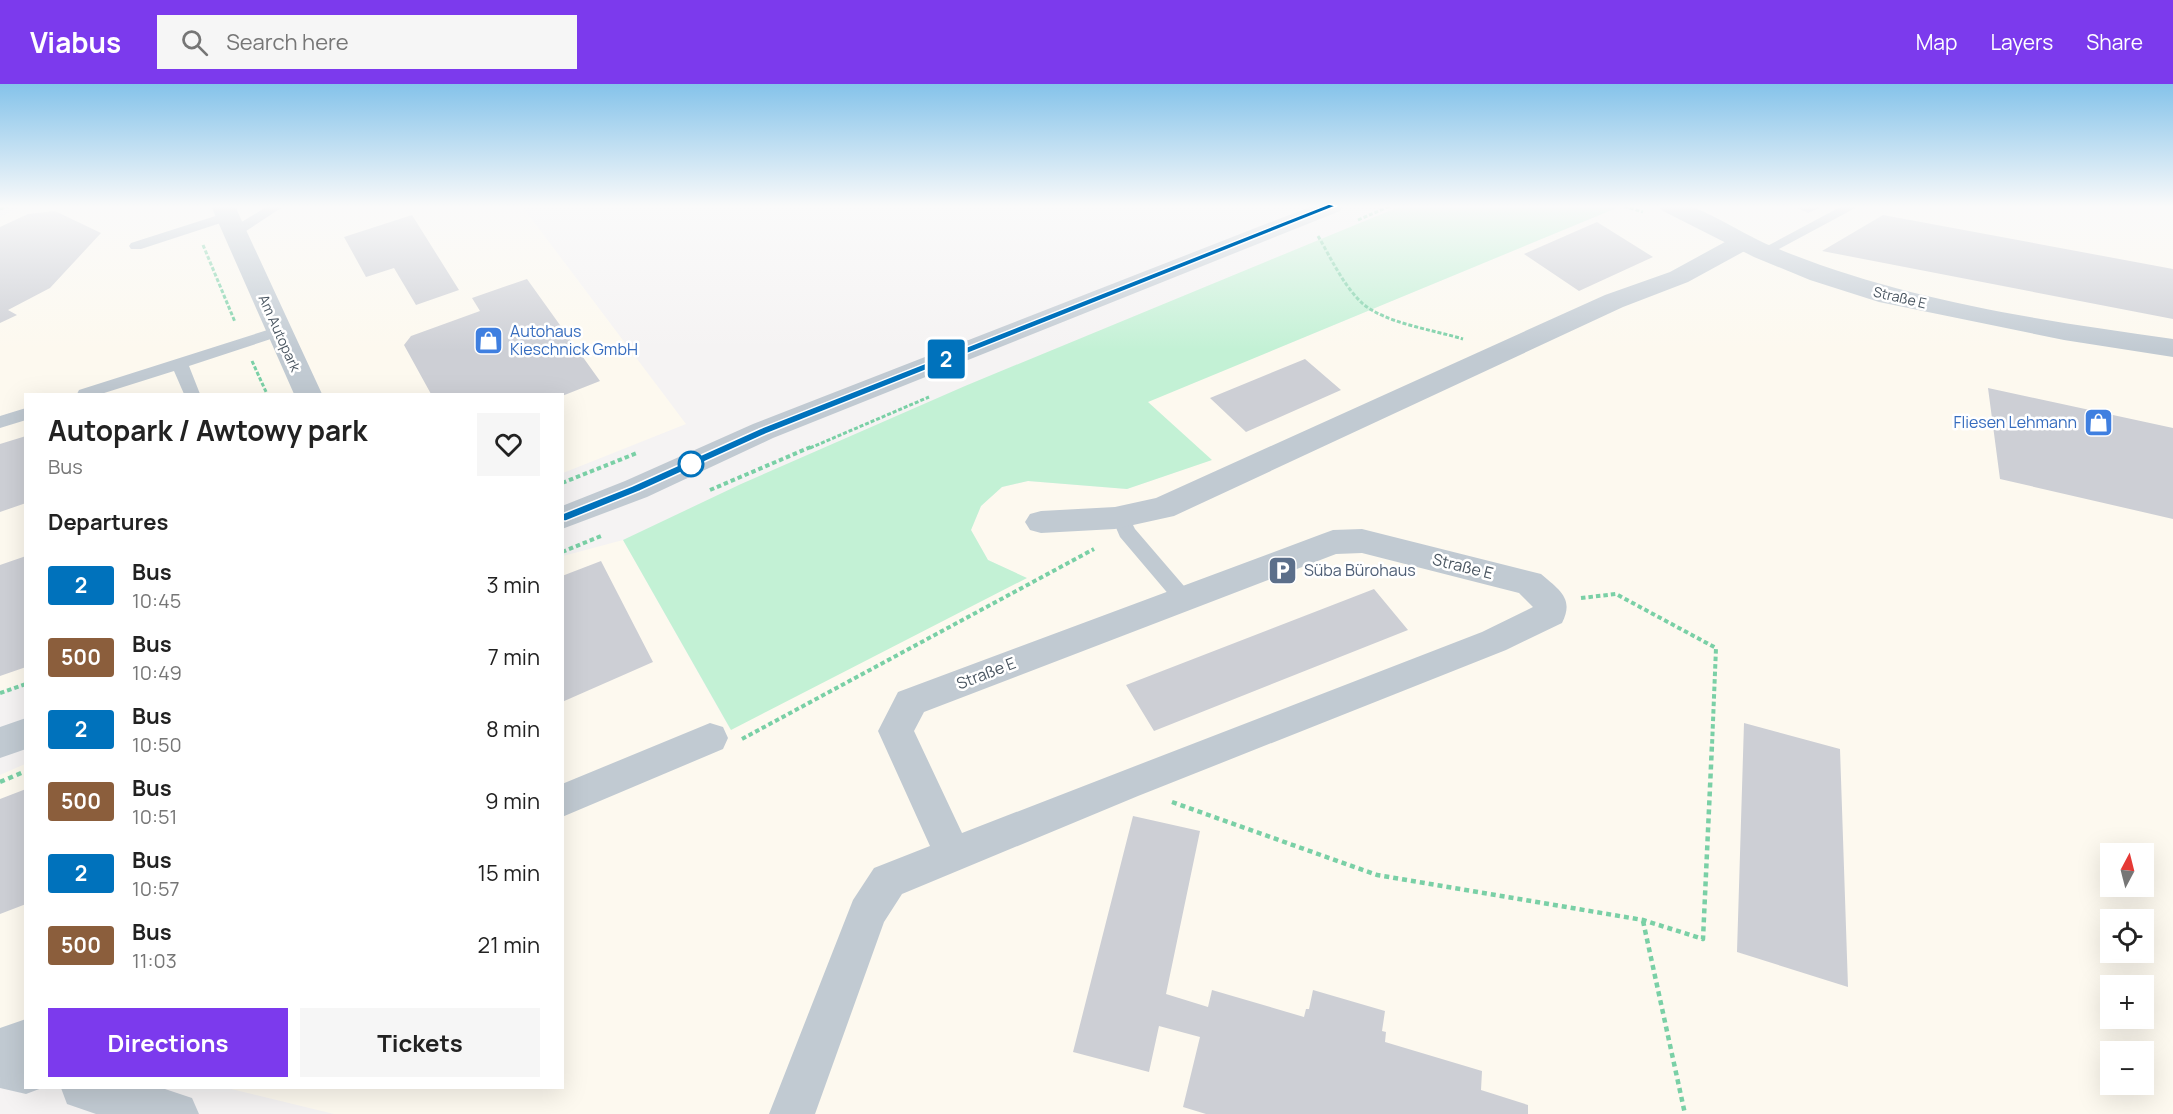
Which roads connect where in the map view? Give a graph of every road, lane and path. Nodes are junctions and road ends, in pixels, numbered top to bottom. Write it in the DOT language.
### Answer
graph roads {
  1 [pos="208,254"];
  2 [pos="245,254"];
  3 [pos="1209,254"];
  4 [pos="1329,254"];
  5 [pos="1736,254"];
  6 [pos="1770,254"];
  7 [pos="280,331"];
  8 [pos="2064,332"];
  9 [pos="244,342"];
  10 [pos="2173,348"];
  11 [pos="1501,353"];
  12 [pos="2173,360"];
  13 [pos="180,364"];
  14 [pos="88,393"];
  15 [pos="192,393"];
  16 [pos="267,393"];
  17 [pos="308,393"];
  18 [pos="24,415"];
  19 [pos="0,422"];
  20 [pos="646,450"];
  21 [pos="564,482"];
  22 [pos="564,517"];
  23 [pos="1041,522"];
  24 [pos="1124,524"];
  25 [pos="1183,598"];
  26 [pos="1550,601"];
  27 [pos="24,685"];
  28 [pos="0,693"];
  29 [pos="24,734"];
  30 [pos="710,738"];
  31 [pos="0,743"];
  32 [pos="24,772"];
  33 [pos="0,782"];
  34 [pos="1125,785"];
  35 [pos="564,800"];
  36 [pos="953,855"];
  37 [pos="1643,920"];
  38 [pos="24,1041"];
  39 [pos="0,1050"];
  40 [pos="0,1066"];
  41 [pos="24,1072"];
  42 [pos="87,1089"];
  43 [pos="176,1114"];
  44 [pos="792,1114"];
  45 [pos="1685,1114"];
  1 -- 9 [label="path"];
  2 -- 7 [label="street, Am Autopark"];
  3 -- 22 [label="street"];
  4 -- 11 [label="path"];
  5 -- 11 [label="street"];
  6 -- 8 [label="street, Straße E"];
  7 -- 9 [label="lane"];
  7 -- 17 [label="street, Am Autopark"];
  8 -- 10 [label="street, Straße E"];
  8 -- 12 [label="street, Straße E"];
  9 -- 13 [label="lane"];
  9 -- 16 [label="path"];
  11 -- 24 [label="street"];
  13 -- 14 [label="lane"];
  13 -- 15 [label="lane"];
  18 -- 19 [label="lane"];
  20 -- 21 [label="path"];
  23 -- 24 [label="street"];
  24 -- 25 [label="lane"];
  24 -- 30 [label="path"];
  25 -- 26 [label="street, Straße E"];
  25 -- 36 [label="street, Straße E"];
  26 -- 34 [label="street"];
  26 -- 37 [label="path"];
  27 -- 28 [label="path"];
  29 -- 31 [label="street"];
  30 -- 35 [label="street"];
  32 -- 33 [label="path"];
  34 -- 36 [label="street"];
  34 -- 37 [label="path"];
  36 -- 44 [label="street"];
  37 -- 45 [label="path"];
  38 -- 39 [label="street"];
  40 -- 41 [label="street"];
  42 -- 43 [label="street"];
}
